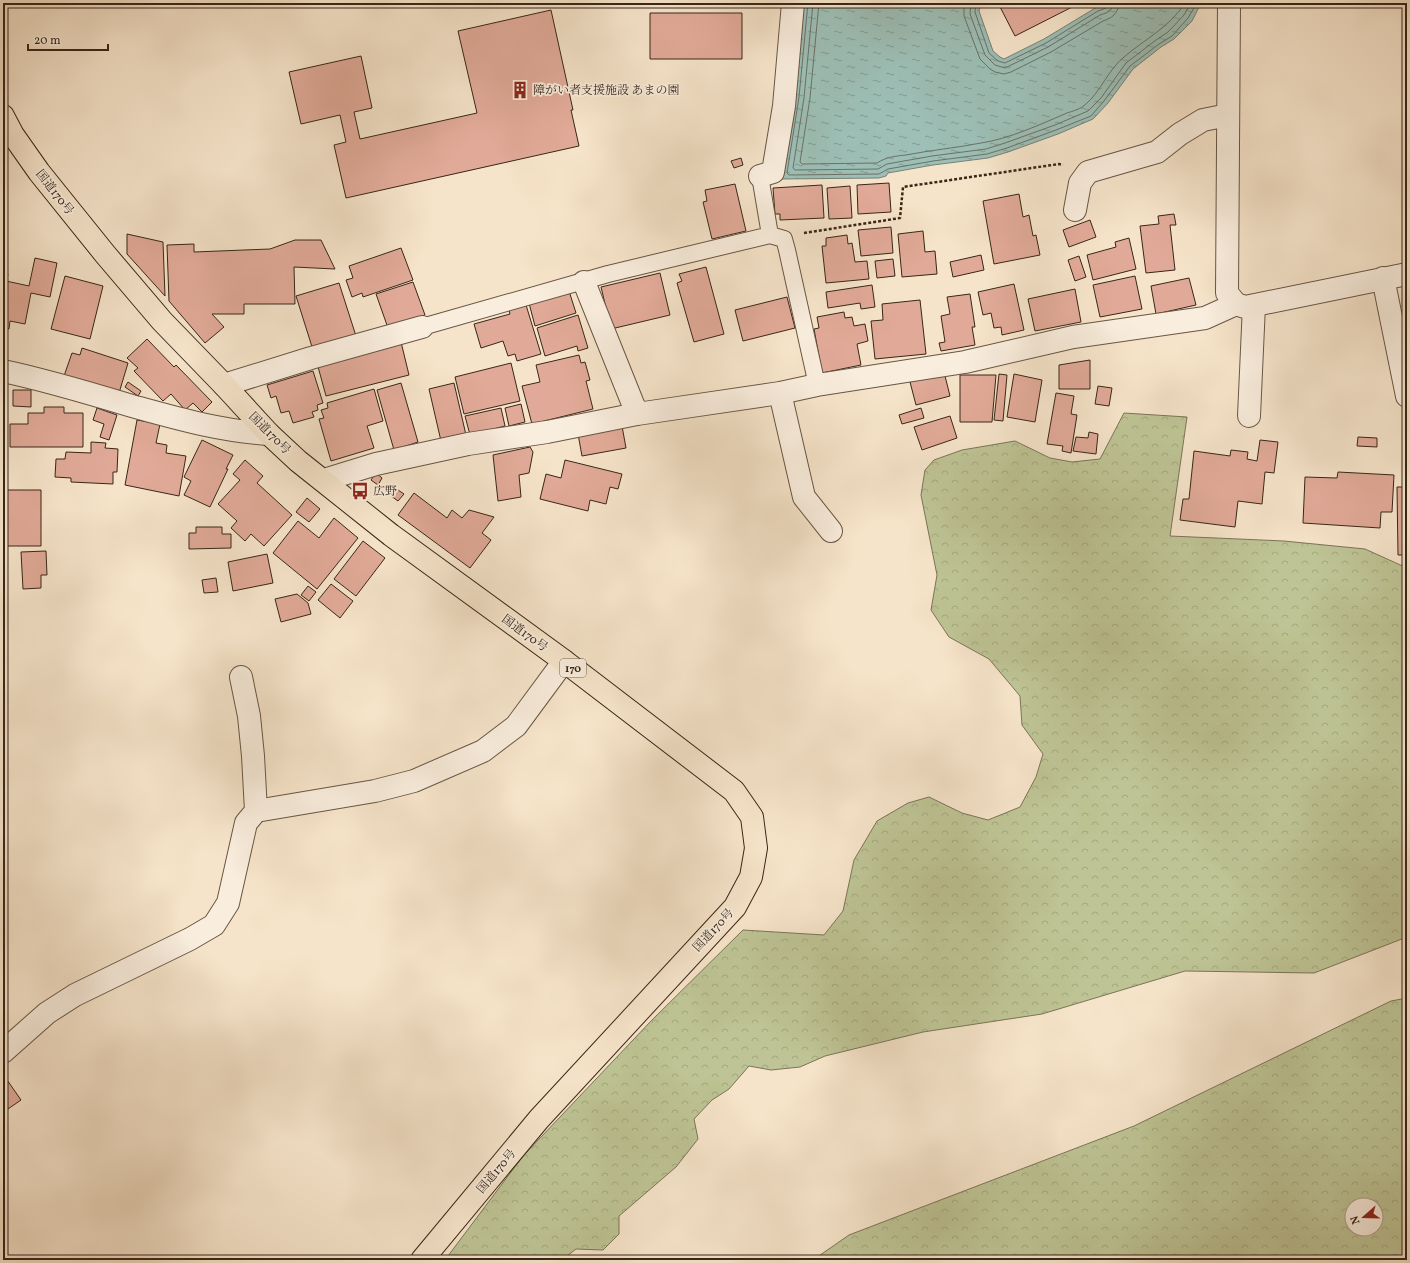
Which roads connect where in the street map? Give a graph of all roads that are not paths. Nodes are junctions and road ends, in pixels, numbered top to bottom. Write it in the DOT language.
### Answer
graph roads {
  1 [pos="793,3"];
  2 [pos="1229,3"];
  3 [pos="1228,115"];
  4 [pos="3,116"];
  5 [pos="760,176"];
  6 [pos="1075,210"];
  7 [pos="777,237"];
  8 [pos="1407,274"];
  9 [pos="1383,278"];
  10 [pos="584,282"];
  11 [pos="1245,305"];
  12 [pos="422,327"];
  13 [pos="4,376"];
  14 [pos="224,385"];
  15 [pos="817,385"];
  16 [pos="780,393"];
  17 [pos="1407,396"];
  18 [pos="637,414"];
  19 [pos="1249,416"];
  20 [pos="269,434"];
  21 [pos="324,480"];
  22 [pos="831,532"];
  23 [pos="564,661"];
  24 [pos="241,677"];
  25 [pos="256,811"];
  26 [pos="3,1052"];
  27 [pos="422,1260"];
  1 -- 5 [label="street"];
  2 -- 3 [label="street"];
  3 -- 6 [label="street"];
  3 -- 11 [label="street"];
  4 -- 14 [label="highway, 国道170号 / 170"];
  5 -- 7 [label="lane"];
  7 -- 10 [label="lane"];
  7 -- 15 [label="lane"];
  8 -- 9 [label="street"];
  9 -- 11 [label="street"];
  9 -- 17 [label="street"];
  10 -- 12 [label="lane"];
  10 -- 18 [label="street"];
  11 -- 15 [label="street"];
  11 -- 19 [label="street"];
  12 -- 14 [label="street"];
  13 -- 20 [label="street"];
  14 -- 20 [label="highway, 国道170号 / 170"];
  15 -- 16 [label="street"];
  16 -- 18 [label="street"];
  16 -- 22 [label="street"];
  18 -- 21 [label="street"];
  20 -- 21 [label="highway, 国道170号 / 170"];
  21 -- 23 [label="highway, 国道170号 / 170"];
  23 -- 25 [label="street"];
  23 -- 27 [label="highway, 国道170号 / 170"];
  24 -- 25 [label="street"];
  25 -- 26 [label="street"];
}
